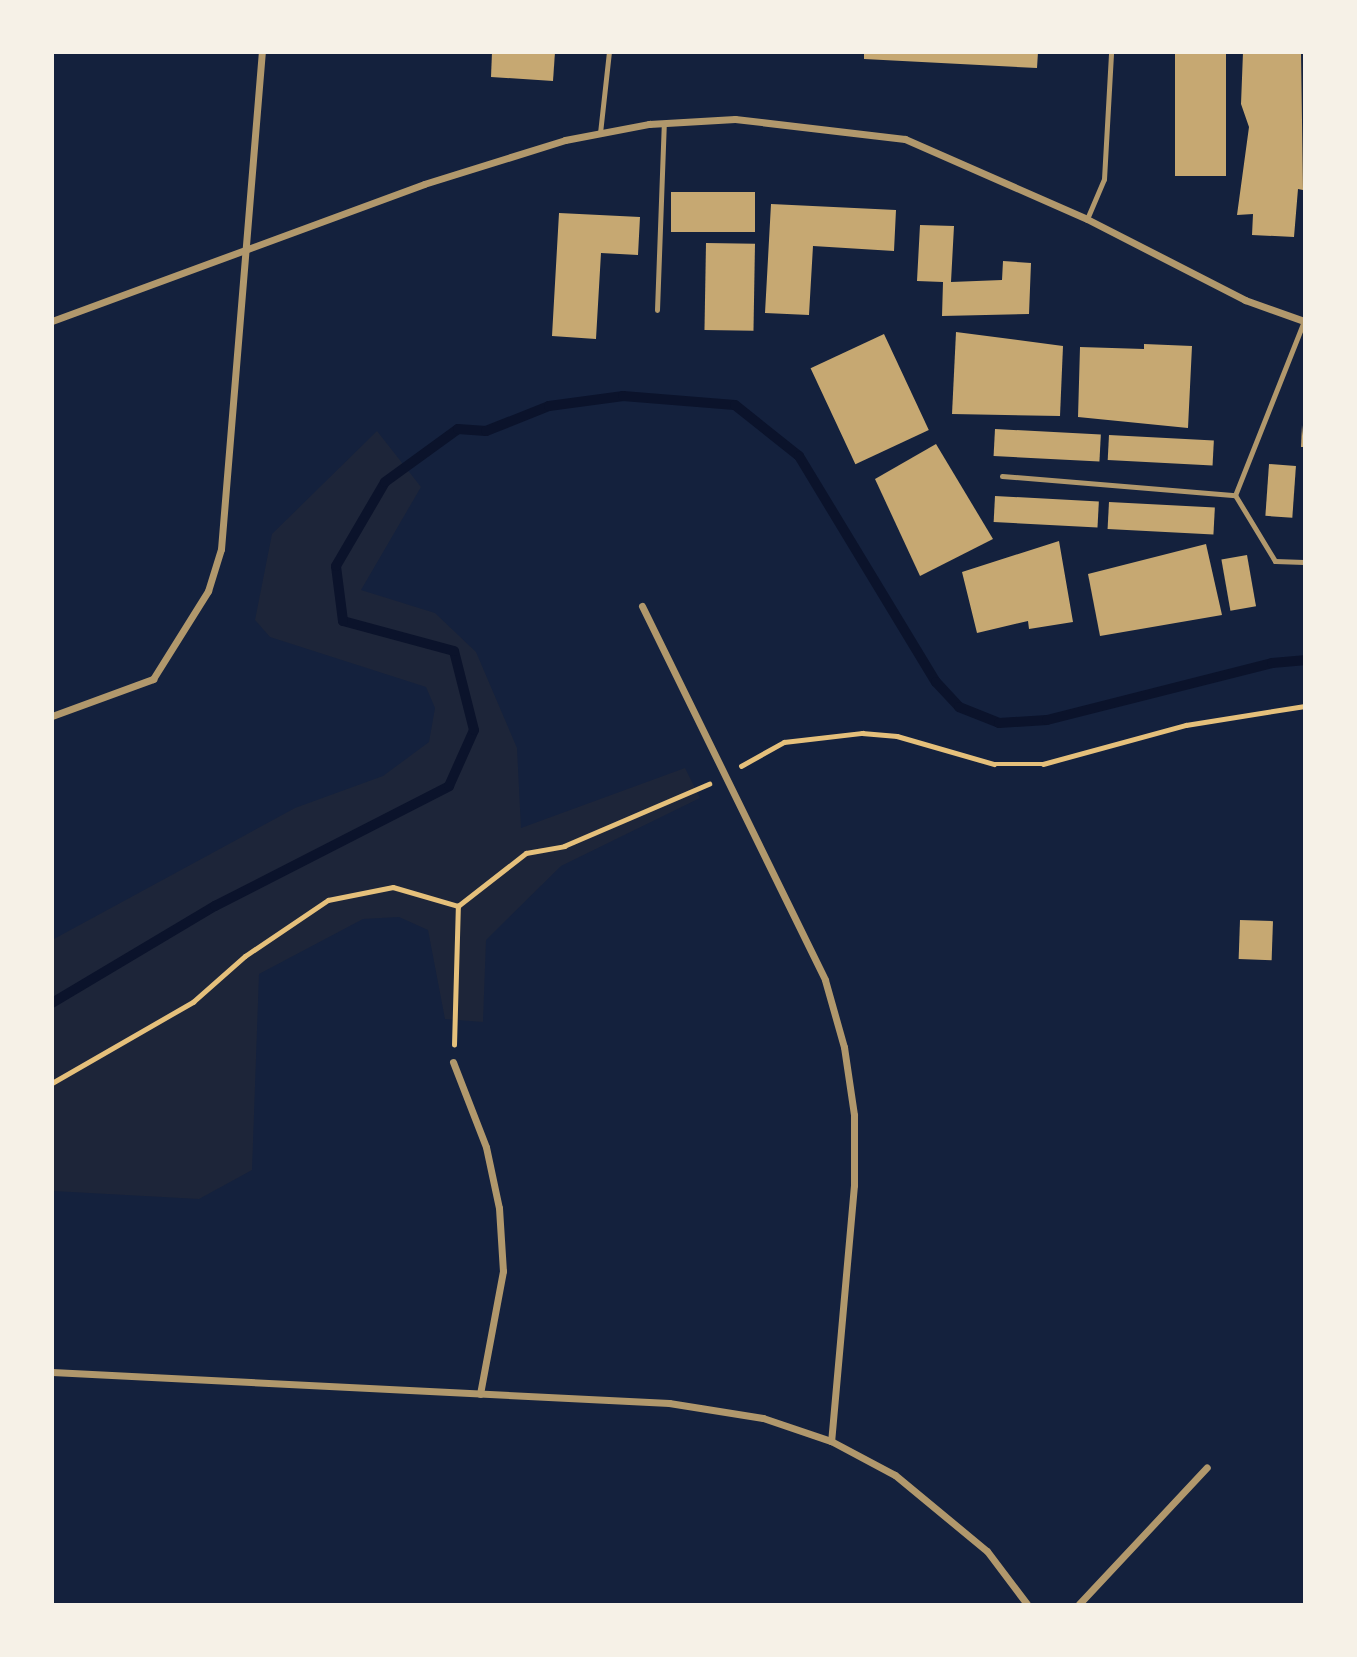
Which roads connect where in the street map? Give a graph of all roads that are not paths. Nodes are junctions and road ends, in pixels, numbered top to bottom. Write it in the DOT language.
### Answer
graph roads {
  1 [pos="262,52"];
  2 [pos="610,52"];
  3 [pos="1111,52"];
  4 [pos="664,123"];
  5 [pos="600,133"];
  6 [pos="1087,219"];
  7 [pos="248,249"];
  8 [pos="657,310"];
  9 [pos="52,321"];
  10 [pos="1304,321"];
  11 [pos="1002,476"];
  12 [pos="1235,495"];
  13 [pos="1304,562"];
  14 [pos="642,606"];
  15 [pos="52,716"];
  16 [pos="453,1062"];
  17 [pos="52,1372"];
  18 [pos="480,1394"];
  19 [pos="831,1441"];
  20 [pos="1207,1467"];
  21 [pos="1027,1605"];
  22 [pos="1079,1605"];
  1 -- 7 [label="street"];
  2 -- 5 [label="lane"];
  3 -- 6 [label="lane"];
  4 -- 5 [label="street"];
  4 -- 6 [label="street"];
  4 -- 8 [label="lane"];
  5 -- 7 [label="street"];
  6 -- 10 [label="street"];
  7 -- 9 [label="street"];
  7 -- 15 [label="street"];
  10 -- 12 [label="lane"];
  11 -- 12 [label="lane"];
  12 -- 13 [label="lane"];
  14 -- 19 [label="street"];
  16 -- 18 [label="street"];
  17 -- 18 [label="street"];
  18 -- 19 [label="street"];
  19 -- 21 [label="street"];
  20 -- 22 [label="street"];
}
